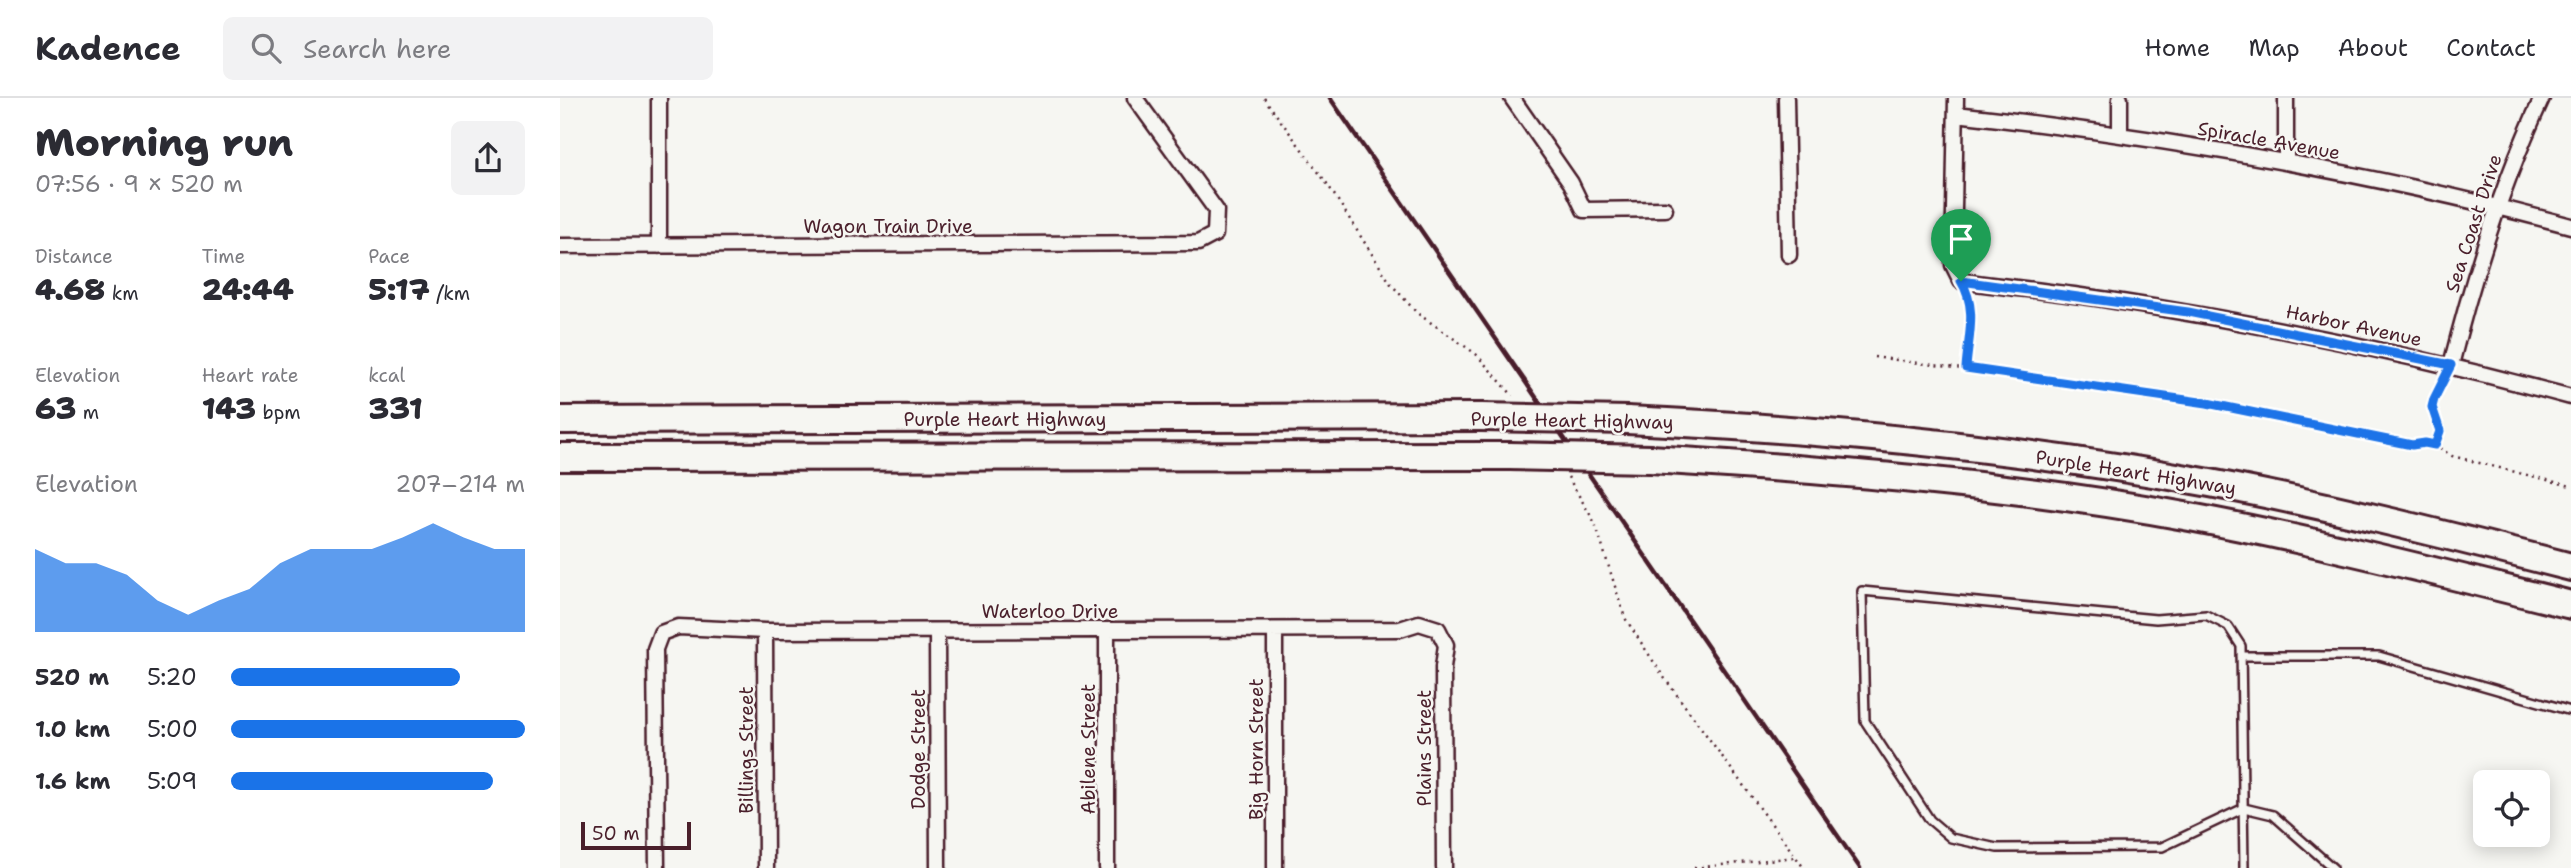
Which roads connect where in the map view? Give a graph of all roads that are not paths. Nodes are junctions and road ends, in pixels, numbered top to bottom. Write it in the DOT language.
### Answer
graph roads {
  1 [pos="659,98"];
  2 [pos="1135,98"];
  3 [pos="1512,98"];
  4 [pos="1786,98"];
  5 [pos="1956,98"];
  6 [pos="2120,98"];
  7 [pos="2286,98"];
  8 [pos="2542,98"];
  9 [pos="1956,114"];
  10 [pos="2120,135"];
  11 [pos="2286,162"];
  12 [pos="2496,207"];
  13 [pos="1665,209"];
  14 [pos="2571,226"];
  15 [pos="560,246"];
  16 [pos="659,246"];
  17 [pos="1789,255"];
  18 [pos="2451,365"];
  19 [pos="2571,397"];
  20 [pos="560,420"];
  21 [pos="560,457"];
  22 [pos="2571,567"];
  23 [pos="2571,605"];
  24 [pos="1438,629"];
  25 [pos="1107,630"];
  26 [pos="1275,630"];
  27 [pos="765,631"];
  28 [pos="937,631"];
  29 [pos="2241,656"];
  30 [pos="2571,711"];
  31 [pos="2244,808"];
  32 [pos="657,868"];
  33 [pos="766,868"];
  34 [pos="937,868"];
  35 [pos="1107,868"];
  36 [pos="1275,868"];
  37 [pos="1444,868"];
  38 [pos="2245,868"];
  39 [pos="2333,868"];
  1 -- 16 [label="street"];
  2 -- 16 [label="street, Wagon Train Drive"];
  3 -- 13 [label="street"];
  4 -- 17 [label="street"];
  5 -- 9 [label="street"];
  6 -- 10 [label="street"];
  7 -- 11 [label="street"];
  8 -- 12 [label="street, Sea Coast Drive"];
  9 -- 10 [label="street, Spiracle Avenue"];
  9 -- 18 [label="street, Harbor Avenue"];
  10 -- 11 [label="street, Spiracle Avenue"];
  11 -- 12 [label="street, Spiracle Avenue"];
  12 -- 14 [label="street, Spiracle Avenue"];
  12 -- 18 [label="street, Sea Coast Drive"];
  15 -- 16 [label="street, Wagon Train Drive"];
  18 -- 19 [label="street, Harbor Avenue"];
  20 -- 22 [label="highway, Purple Heart Highway, bridge"];
  21 -- 23 [label="highway, Purple Heart Highway, bridge"];
  24 -- 26 [label="street, Waterloo Drive"];
  24 -- 37 [label="street, Plains Street"];
  25 -- 26 [label="street, Waterloo Drive"];
  25 -- 28 [label="street, Waterloo Drive"];
  25 -- 35 [label="street, Abilene Street"];
  26 -- 36 [label="street, Big Horn Street"];
  27 -- 28 [label="street, Waterloo Drive"];
  27 -- 32 [label="street, Waterloo Drive"];
  27 -- 33 [label="street, Billings Street"];
  28 -- 34 [label="street, Dodge Street"];
  29 -- 30 [label="lane"];
  29 -- 31 [label="lane"];
  29 -- 31 [label="lane"];
  31 -- 38 [label="lane"];
  31 -- 39 [label="lane"];
}
